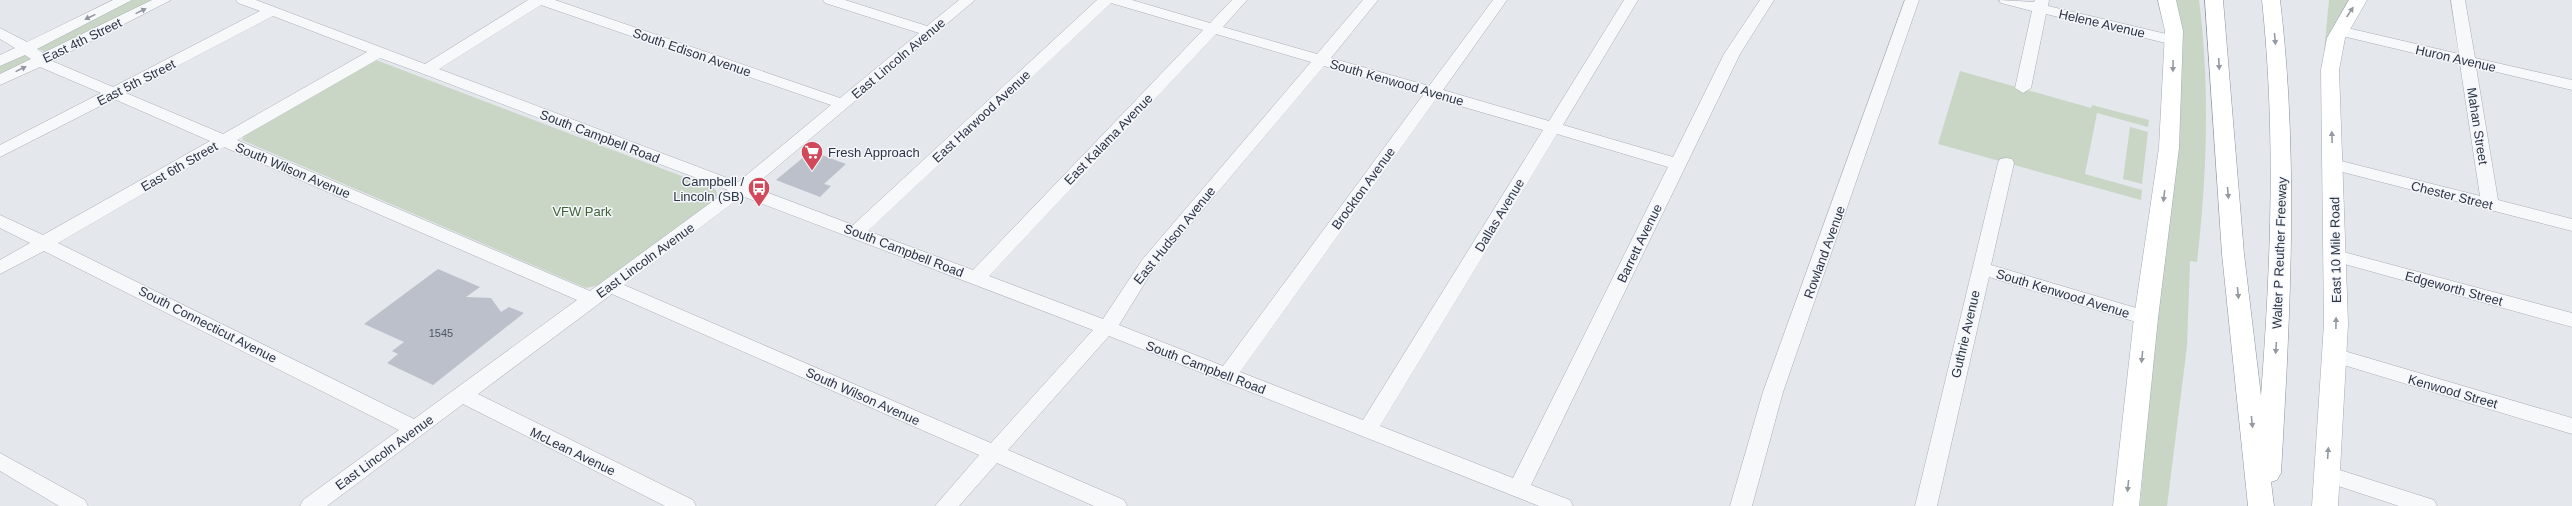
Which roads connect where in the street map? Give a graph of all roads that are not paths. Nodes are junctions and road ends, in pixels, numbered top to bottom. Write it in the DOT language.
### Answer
graph roads {
  1 [pos="125,0"];
  2 [pos="164,0"];
  3 [pos="243,0"];
  4 [pos="539,0"];
  5 [pos="830,0"];
  6 [pos="968,0"];
  7 [pos="1106,0"];
  8 [pos="1116,0"];
  9 [pos="1240,0"];
  10 [pos="1371,0"];
  11 [pos="1500,0"];
  12 [pos="1631,0"];
  13 [pos="1767,0"];
  14 [pos="1912,0"];
  15 [pos="2006,0"];
  16 [pos="2167,0"];
  17 [pos="2214,0"];
  18 [pos="2271,0"];
  19 [pos="2358,0"];
  20 [pos="2458,0"];
  21 [pos="2041,4"];
  22 [pos="272,11"];
  23 [pos="1213,28"];
  24 [pos="2339,31"];
  25 [pos="930,32"];
  26 [pos="0,33"];
  27 [pos="2174,40"];
  28 [pos="25,49"];
  29 [pos="379,52"];
  30 [pos="43,59"];
  31 [pos="0,60"];
  32 [pos="1321,60"];
  33 [pos="2468,61"];
  34 [pos="426,70"];
  35 [pos="0,80"];
  36 [pos="2572,85"];
  37 [pos="2023,88"];
  38 [pos="1433,92"];
  39 [pos="114,93"];
  40 [pos="842,104"];
  41 [pos="1552,128"];
  42 [pos="225,140"];
  43 [pos="0,152"];
  44 [pos="2006,163"];
  45 [pos="1678,164"];
  46 [pos="2333,164"];
  47 [pos="741,189"];
  48 [pos="2490,204"];
  49 [pos="0,221"];
  50 [pos="2572,225"];
  51 [pos="856,232"];
  52 [pos="45,243"];
  53 [pos="2336,256"];
  54 [pos="0,268"];
  55 [pos="1980,268"];
  56 [pos="976,278"];
  57 [pos="610,286"];
  58 [pos="591,299"];
  59 [pos="2146,318"];
  60 [pos="2572,320"];
  61 [pos="1106,328"];
  62 [pos="2334,355"];
  63 [pos="1227,376"];
  64 [pos="462,395"];
  65 [pos="2572,426"];
  66 [pos="416,429"];
  67 [pos="1367,430"];
  68 [pos="993,453"];
  69 [pos="0,461"];
  70 [pos="2327,474"];
  71 [pos="1518,489"];
  72 [pos="77,506"];
  73 [pos="311,506"];
  74 [pos="685,506"];
  75 [pos="946,506"];
  76 [pos="1116,506"];
  77 [pos="1562,506"];
  78 [pos="1741,506"];
  79 [pos="1926,506"];
  80 [pos="2126,506"];
  81 [pos="2261,506"];
  82 [pos="2266,506"];
  83 [pos="2325,506"];
  84 [pos="2426,506"];
  1 -- 28 [label="street, East 4th Street, one-way"];
  30 -- 2 [label="street, East 4th Street, one-way"];
  3 -- 22 [label="street, South Campbell Road"];
  4 -- 34 [label="street"];
  4 -- 40 [label="street, South Edison Avenue"];
  5 -- 25 [label="street"];
  6 -- 25 [label="street, East Lincoln Avenue"];
  7 -- 51 [label="street, East Harwood Avenue"];
  8 -- 23 [label="street, South Kenwood Avenue"];
  9 -- 23 [label="street, East Kalama Avenue"];
  10 -- 32 [label="street, East Hudson Avenue"];
  11 -- 38 [label="street, Brockton Avenue"];
  12 -- 41 [label="street, Dallas Avenue"];
  13 -- 45 [label="street, Barrett Avenue"];
  14 -- 78 [label="street, Rowland Avenue"];
  15 -- 21 [label="street, Helene Avenue"];
  16 -- 27 [label="main road"];
  17 -- 81 [label="main road, one-way"];
  18 -- 82 [label="main road, Walter P Reuther Freeway, one-way"];
  24 -- 19 [label="main road, East 10 Mile Road, one-way"];
  20 -- 33 [label="street, Mahan Street"];
  21 -- 27 [label="street, Helene Avenue"];
  21 -- 37 [label="street"];
  22 -- 29 [label="street, South Campbell Road"];
  22 -- 39 [label="street, East 5th Street"];
  23 -- 32 [label="street, South Kenwood Avenue"];
  23 -- 56 [label="street, East Kalama Avenue"];
  24 -- 33 [label="street, Huron Avenue"];
  46 -- 24 [label="main road, East 10 Mile Road, one-way"];
  25 -- 40 [label="street, East Lincoln Avenue"];
  26 -- 28 [label="street, South Wilson Avenue"];
  27 -- 59 [label="main road, one-way"];
  28 -- 30 [label="street, South Wilson Avenue"];
  28 -- 31 [label="street, East 4th Street"];
  29 -- 34 [label="street, South Campbell Road"];
  29 -- 42 [label="street, East 6th Street"];
  35 -- 30 [label="street, East 4th Street, one-way"];
  30 -- 39 [label="street, South Wilson Avenue"];
  32 -- 38 [label="street, South Kenwood Avenue"];
  32 -- 61 [label="street, East Hudson Avenue"];
  33 -- 36 [label="street, Huron Avenue"];
  33 -- 48 [label="street, Mahan Street"];
  34 -- 47 [label="street, South Campbell Road"];
  38 -- 41 [label="street, South Kenwood Avenue"];
  38 -- 63 [label="street, Brockton Avenue"];
  39 -- 42 [label="street, South Wilson Avenue"];
  39 -- 43 [label="street, East 5th Street"];
  40 -- 47 [label="street, East Lincoln Avenue"];
  41 -- 45 [label="street, South Kenwood Avenue"];
  41 -- 67 [label="street, Dallas Avenue"];
  42 -- 52 [label="street, East 6th Street"];
  42 -- 58 [label="street, South Wilson Avenue"];
  44 -- 55 [label="street, Guthrie Avenue"];
  45 -- 71 [label="street, Barrett Avenue"];
  46 -- 48 [label="street, Chester Street"];
  46 -- 53 [label="main road, East 10 Mile Road"];
  47 -- 51 [label="street, South Campbell Road"];
  47 -- 57 [label="street, East Lincoln Avenue"];
  48 -- 50 [label="street, Chester Street"];
  49 -- 52 [label="street, South Connecticut Avenue"];
  51 -- 56 [label="street, South Campbell Road"];
  52 -- 54 [label="street, East 6th Street"];
  52 -- 66 [label="street, South Connecticut Avenue"];
  53 -- 60 [label="street, Edgeworth Street"];
  62 -- 53 [label="main road, East 10 Mile Road, one-way"];
  55 -- 59 [label="street, South Kenwood Avenue"];
  55 -- 79 [label="street, Guthrie Avenue"];
  56 -- 61 [label="street, South Campbell Road"];
  57 -- 58 [label="street, East Lincoln Avenue"];
  57 -- 68 [label="street, South Wilson Avenue"];
  58 -- 64 [label="street, East Lincoln Avenue"];
  59 -- 80 [label="main road, one-way"];
  61 -- 63 [label="street, South Campbell Road"];
  61 -- 68 [label="street, East Hudson Avenue"];
  62 -- 65 [label="street, Kenwood Street"];
  70 -- 62 [label="main road, East 10 Mile Road, one-way"];
  63 -- 67 [label="street, South Campbell Road"];
  64 -- 66 [label="street, East Lincoln Avenue"];
  64 -- 74 [label="street, McLean Avenue"];
  66 -- 73 [label="street, East Lincoln Avenue"];
  67 -- 71 [label="street, South Campbell Road"];
  68 -- 75 [label="street, East Hudson Avenue"];
  68 -- 76 [label="street, South Wilson Avenue"];
  69 -- 72 [label="street"];
  70 -- 83 [label="main road, East 10 Mile Road"];
  70 -- 84 [label="street"];
  71 -- 77 [label="street, South Campbell Road"];
}
